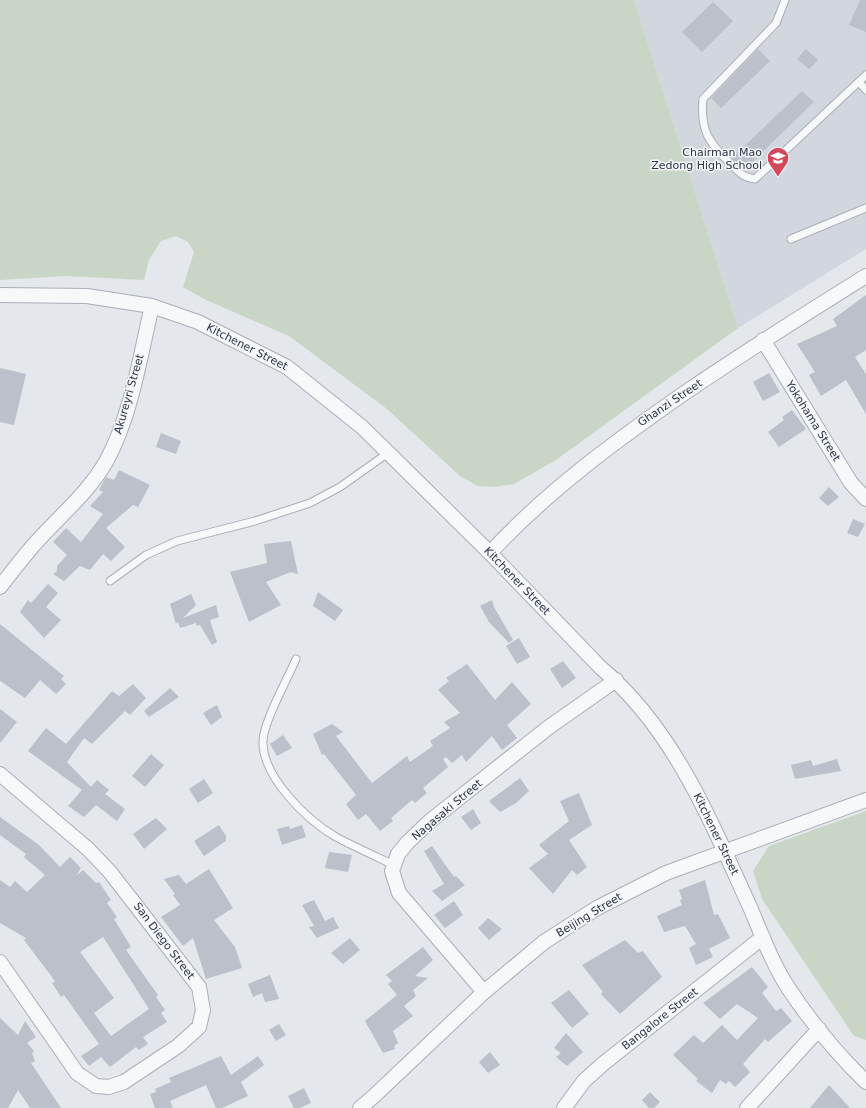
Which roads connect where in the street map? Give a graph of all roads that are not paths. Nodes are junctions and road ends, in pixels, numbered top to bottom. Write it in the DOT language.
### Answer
graph roads {
  1 [pos="785,0"];
  2 [pos="866,75"];
  3 [pos="859,82"];
  4 [pos="866,90"];
  5 [pos="866,208"];
  6 [pos="791,239"];
  7 [pos="866,276"];
  8 [pos="0,295"];
  9 [pos="152,306"];
  10 [pos="763,340"];
  11 [pos="388,453"];
  12 [pos="866,499"];
  13 [pos="490,553"];
  14 [pos="110,581"];
  15 [pos="0,587"];
  16 [pos="296,659"];
  17 [pos="616,680"];
  18 [pos="0,774"];
  19 [pos="866,800"];
  20 [pos="725,852"];
  21 [pos="394,865"];
  22 [pos="763,937"];
  23 [pos="0,962"];
  24 [pos="484,992"];
  25 [pos="819,1029"];
  26 [pos="866,1082"];
  27 [pos="360,1108"];
  28 [pos="564,1108"];
  29 [pos="747,1108"];
  1 -- 3 [label="lane"];
  2 -- 3 [label="lane"];
  3 -- 4 [label="lane"];
  5 -- 6 [label="lane"];
  7 -- 10 [label="street, Ghanzi Street"];
  8 -- 9 [label="street, Kitchener Street"];
  9 -- 11 [label="street, Kitchener Street"];
  9 -- 15 [label="street, Akureyri Street"];
  10 -- 12 [label="street, Yokohama Street"];
  10 -- 13 [label="street, Ghanzi Street"];
  11 -- 13 [label="street, Kitchener Street"];
  11 -- 14 [label="lane"];
  13 -- 17 [label="street, Kitchener Street"];
  16 -- 21 [label="lane"];
  17 -- 20 [label="street, Kitchener Street"];
  17 -- 21 [label="street, Nagasaki Street"];
  18 -- 23 [label="street, San Diego Street"];
  19 -- 20 [label="street, Beijing Street"];
  20 -- 22 [label="street, Kitchener Street"];
  20 -- 24 [label="street, Beijing Street"];
  21 -- 24 [label="street"];
  22 -- 25 [label="street, Kitchener Street"];
  22 -- 28 [label="street, Bangalore Street"];
  24 -- 27 [label="street, Beijing Street"];
  25 -- 26 [label="street, Kitchener Street"];
  25 -- 29 [label="street"];
}
